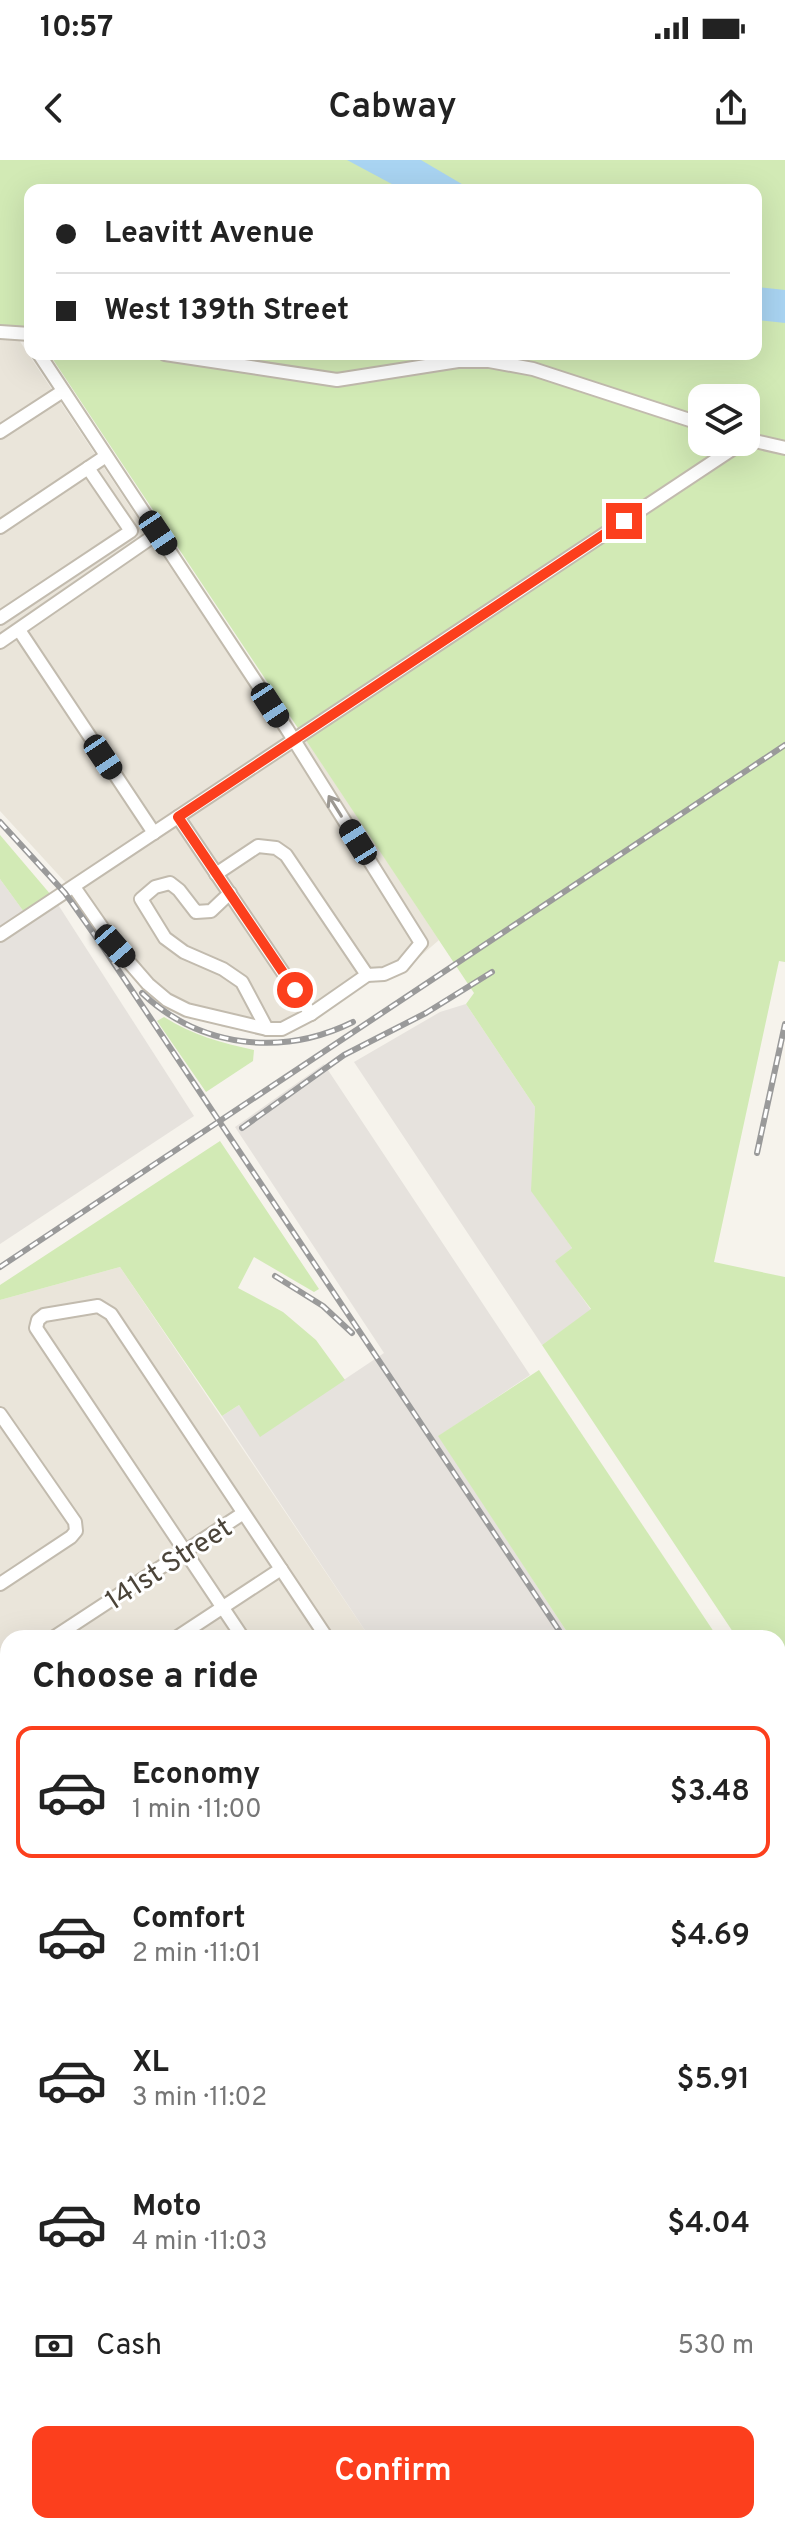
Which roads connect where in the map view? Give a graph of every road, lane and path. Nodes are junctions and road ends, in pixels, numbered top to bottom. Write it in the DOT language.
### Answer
graph roads {
  1 [pos="2,334"];
  2 [pos="24,336"];
  3 [pos="43,360"];
  4 [pos="205,360"];
  5 [pos="63,391"];
  6 [pos="688,419"];
  7 [pos="0,432"];
  8 [pos="760,443"];
  9 [pos="785,448"];
  10 [pos="106,456"];
  11 [pos="722,456"];
  12 [pos="88,468"];
  13 [pos="0,527"];
  14 [pos="158,533"];
  15 [pos="0,618"];
  16 [pos="19,630"];
  17 [pos="0,642"];
  18 [pos="294,741"];
  19 [pos="178,817"];
  20 [pos="154,833"];
  21 [pos="216,874"];
  22 [pos="74,887"];
  23 [pos="230,893"];
  24 [pos="0,935"];
  25 [pos="367,975"];
  26 [pos="311,1014"];
  27 [pos="267,1029"];
  28 [pos="0,1414"];
  29 [pos="242,1514"];
  30 [pos="186,1551"];
  31 [pos="281,1569"];
  32 [pos="0,1584"];
  33 [pos="222,1606"];
  34 [pos="65,1630"];
  35 [pos="188,1630"];
  36 [pos="238,1630"];
  37 [pos="322,1630"];
  1 -- 2 [label="street"];
  3 -- 5 [label="street"];
  4 -- 6 [label="street"];
  5 -- 7 [label="street"];
  5 -- 10 [label="street"];
  8 -- 9 [label="street"];
  10 -- 12 [label="street"];
  10 -- 14 [label="street"];
  11 -- 18 [label="street"];
  12 -- 13 [label="street"];
  12 -- 15 [label="street"];
  14 -- 16 [label="street"];
  14 -- 18 [label="street"];
  16 -- 17 [label="street"];
  16 -- 20 [label="street"];
  18 -- 19 [label="street"];
  25 -- 18 [label="street, one-way"];
  19 -- 20 [label="street"];
  19 -- 21 [label="street"];
  20 -- 22 [label="street"];
  21 -- 23 [label="street"];
  21 -- 25 [label="street"];
  22 -- 24 [label="street"];
  22 -- 27 [label="street"];
  23 -- 26 [label="street"];
  23 -- 27 [label="street"];
  25 -- 26 [label="street"];
  26 -- 27 [label="street"];
  28 -- 32 [label="street"];
  29 -- 30 [label="street, 141st Street"];
  29 -- 30 [label="street"];
  29 -- 31 [label="street"];
  30 -- 33 [label="street"];
  30 -- 34 [label="street, 141st Street"];
  31 -- 33 [label="street"];
  31 -- 37 [label="street"];
  33 -- 35 [label="street"];
  33 -- 36 [label="street"];
}
